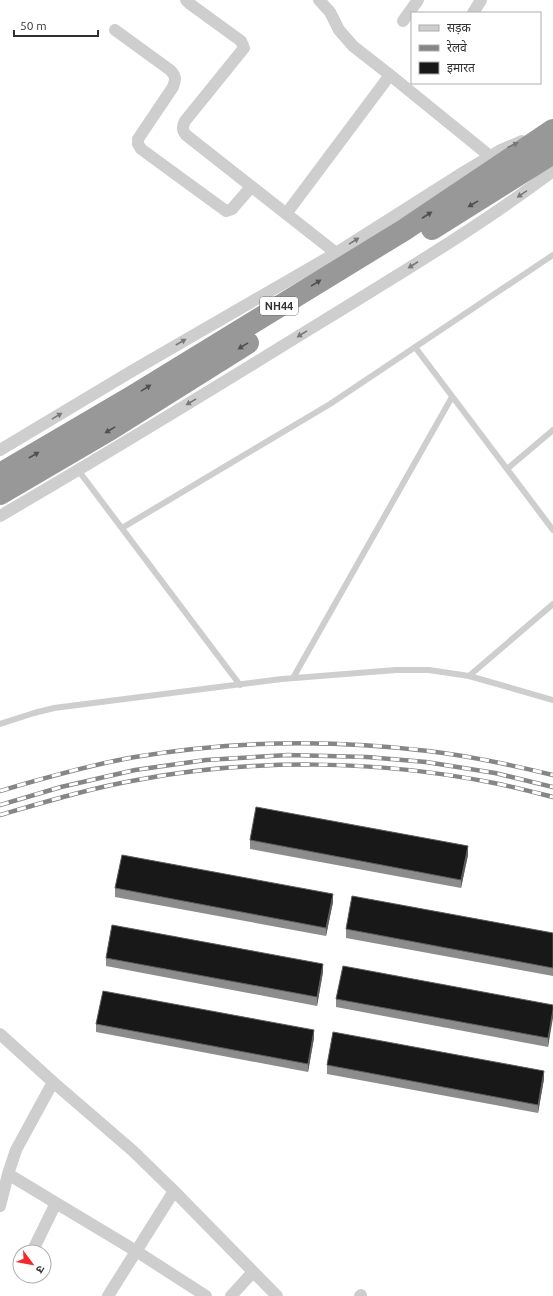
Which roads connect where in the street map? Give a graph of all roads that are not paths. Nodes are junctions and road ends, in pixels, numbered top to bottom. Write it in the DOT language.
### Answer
graph roads {
  1 [pos="186,0"];
  2 [pos="319,0"];
  3 [pos="418,0"];
  4 [pos="482,0"];
  5 [pos="474,12"];
  6 [pos="403,21"];
  7 [pos="115,30"];
  8 [pos="390,75"];
  9 [pos="552,138"];
  10 [pos="491,157"];
  11 [pos="553,171"];
  12 [pos="251,187"];
  13 [pos="286,214"];
  14 [pos="336,253"];
  15 [pos="553,255"];
  16 [pos="415,348"];
  17 [pos="452,398"];
  18 [pos="553,430"];
  19 [pos="0,450"];
  20 [pos="507,469"];
  21 [pos="78,470"];
  22 [pos="0,474"];
  23 [pos="0,494"];
  24 [pos="0,516"];
  25 [pos="122,528"];
  26 [pos="553,530"];
  27 [pos="553,604"];
  28 [pos="469,676"];
  29 [pos="293,678"];
  30 [pos="240,685"];
  31 [pos="553,700"];
  32 [pos="0,724"];
  33 [pos="0,1034"];
  34 [pos="53,1082"];
  35 [pos="8,1174"];
  36 [pos="174,1190"];
  37 [pos="56,1203"];
  38 [pos="0,1206"];
  39 [pos="36,1244"];
  40 [pos="136,1251"];
  41 [pos="253,1272"];
  42 [pos="111,1295"];
  43 [pos="206,1296"];
  44 [pos="231,1296"];
  45 [pos="277,1296"];
  1 -- 12 [label="street"];
  2 -- 8 [label="street"];
  3 -- 6 [label="street"];
  4 -- 5 [label="street"];
  7 -- 12 [label="street"];
  8 -- 10 [label="street"];
  8 -- 13 [label="street"];
  10 -- 9 [label="street, one-way"];
  22 -- 9 [label="highway, NH44, one-way"];
  9 -- 23 [label="highway, NH44, one-way"];
  14 -- 10 [label="street, one-way"];
  11 -- 21 [label="street, one-way"];
  12 -- 13 [label="street"];
  13 -- 14 [label="street"];
  19 -- 14 [label="street, one-way"];
  15 -- 16 [label="lane"];
  16 -- 17 [label="lane"];
  16 -- 25 [label="lane"];
  17 -- 20 [label="lane"];
  17 -- 29 [label="lane"];
  18 -- 20 [label="lane"];
  20 -- 26 [label="lane"];
  21 -- 24 [label="street"];
  21 -- 25 [label="lane"];
  25 -- 30 [label="lane"];
  27 -- 28 [label="lane"];
  28 -- 29 [label="lane"];
  28 -- 31 [label="lane"];
  29 -- 30 [label="lane"];
  30 -- 32 [label="lane"];
  33 -- 34 [label="street"];
  34 -- 35 [label="street"];
  34 -- 36 [label="street"];
  35 -- 37 [label="street"];
  35 -- 38 [label="street"];
  36 -- 40 [label="street"];
  36 -- 41 [label="street"];
  37 -- 39 [label="street"];
  37 -- 40 [label="street"];
  40 -- 42 [label="street"];
  40 -- 43 [label="street"];
  41 -- 44 [label="street"];
  41 -- 45 [label="street"];
}
